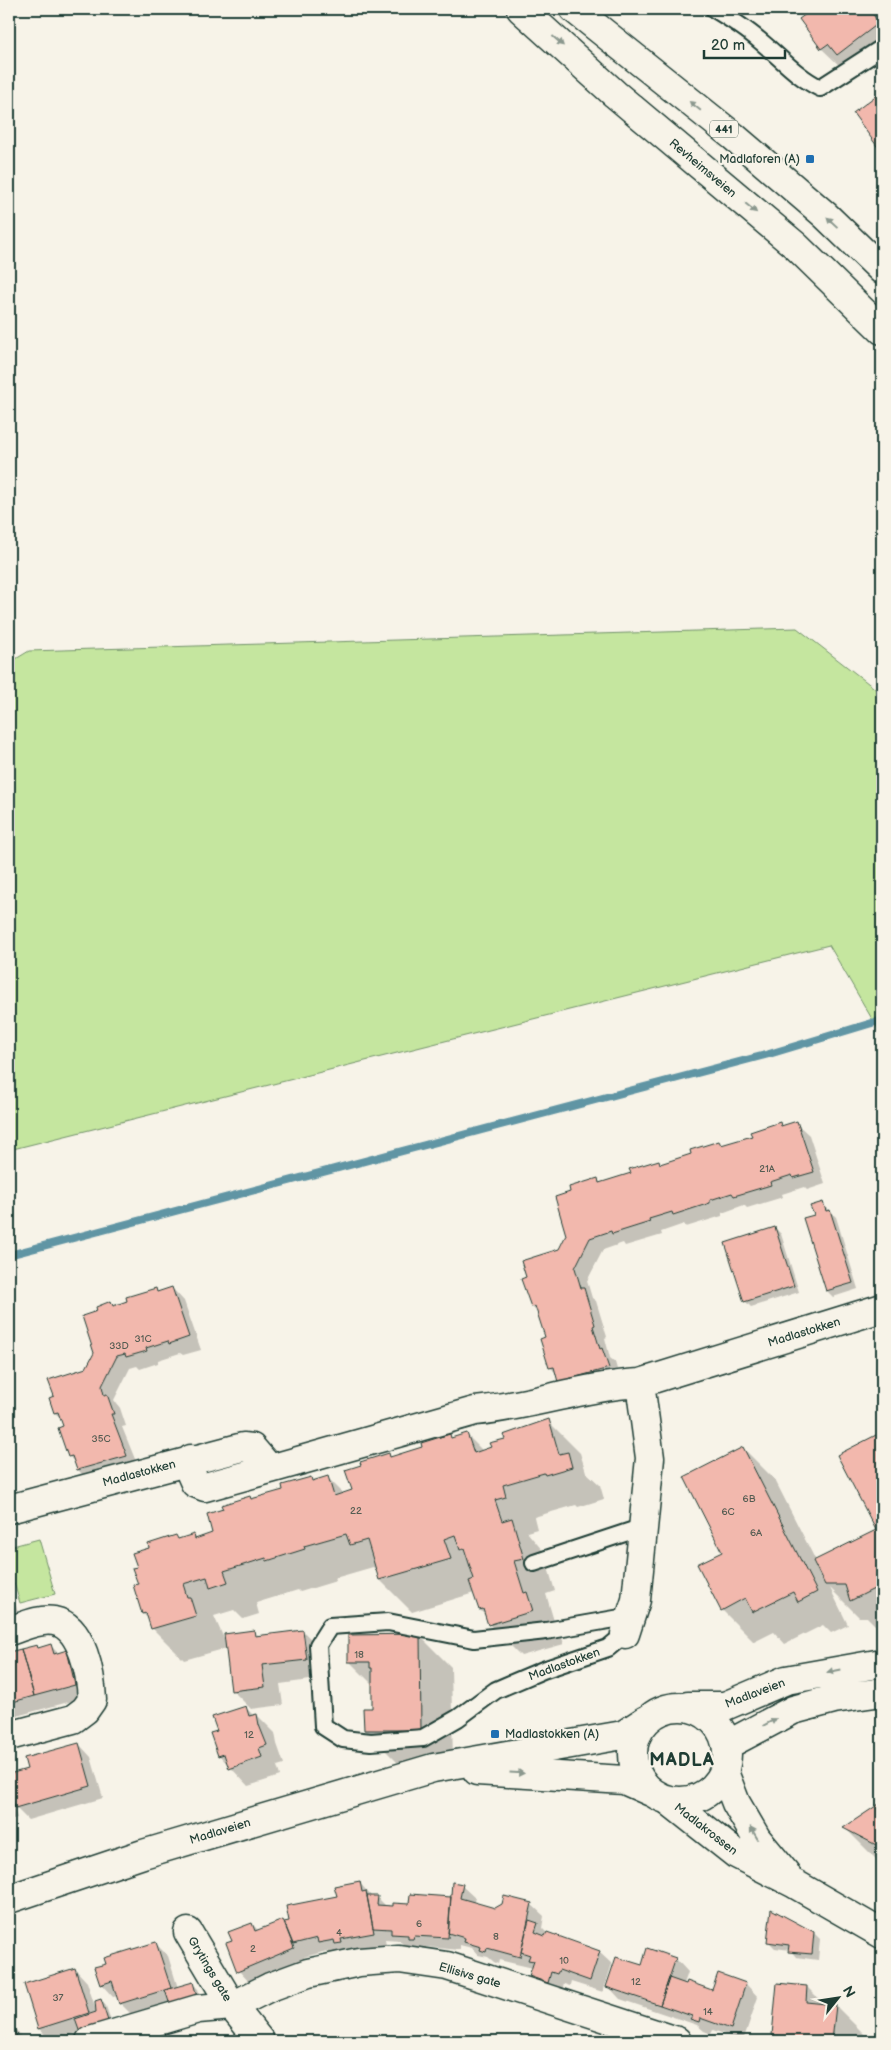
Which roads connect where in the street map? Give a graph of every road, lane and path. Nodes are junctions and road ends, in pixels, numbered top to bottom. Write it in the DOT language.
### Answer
graph roads {
  1 [pos="522,9"];
  2 [pos="574,9"];
  3 [pos="714,9"];
  4 [pos="882,48"];
  5 [pos="882,270"];
  6 [pos="882,330"];
  7 [pos="882,1308"];
  8 [pos="640,1383"];
  9 [pos="9,1509"];
  10 [pos="644,1527"];
  11 [pos="534,1563"];
  12 [pos="628,1625"];
  13 [pos="9,1631"];
  14 [pos="882,1663"];
  15 [pos="882,1692"];
  16 [pos="685,1706"];
  17 [pos="646,1720"];
  18 [pos="9,1736"];
  19 [pos="727,1745"];
  20 [pos="433,1768"];
  21 [pos="724,1772"];
  22 [pos="660,1796"];
  23 [pos="795,1884"];
  24 [pos="9,1899"];
  25 [pos="188,1932"];
  26 [pos="882,1934"];
  27 [pos="232,2006"];
  28 [pos="90,2041"];
  29 [pos="260,2041"];
  30 [pos="677,2041"];
  1 -- 6 [label="street, Revheimsveien, one-way"];
  5 -- 2 [label="street, 441, one-way"];
  3 -- 4 [label="lane"];
  7 -- 8 [label="street, Madlastokken"];
  8 -- 9 [label="street, Madlastokken"];
  8 -- 10 [label="street"];
  10 -- 11 [label="lane"];
  10 -- 12 [label="street"];
  12 -- 12 [label="lane, Madlastokken"];
  13 -- 18 [label="street"];
  14 -- 16 [label="street, Madlaveien, one-way"];
  19 -- 15 [label="street, one-way"];
  16 -- 17 [label="street"];
  16 -- 19 [label="street"];
  17 -- 20 [label="street, Madlaveien"];
  17 -- 22 [label="street"];
  19 -- 21 [label="street"];
  20 -- 22 [label="street, Madlaveien, one-way"];
  20 -- 24 [label="street, Madlaveien"];
  21 -- 22 [label="street"];
  23 -- 21 [label="street, Madlakrossen, one-way"];
  22 -- 23 [label="street, Madlakrossen"];
  23 -- 26 [label="street, Madlakrossen"];
  25 -- 27 [label="street, Grytings gate"];
  27 -- 28 [label="street, Grytings gate"];
  27 -- 29 [label="street, Grytings gate"];
  27 -- 30 [label="street, Ellisivs gate"];
}
